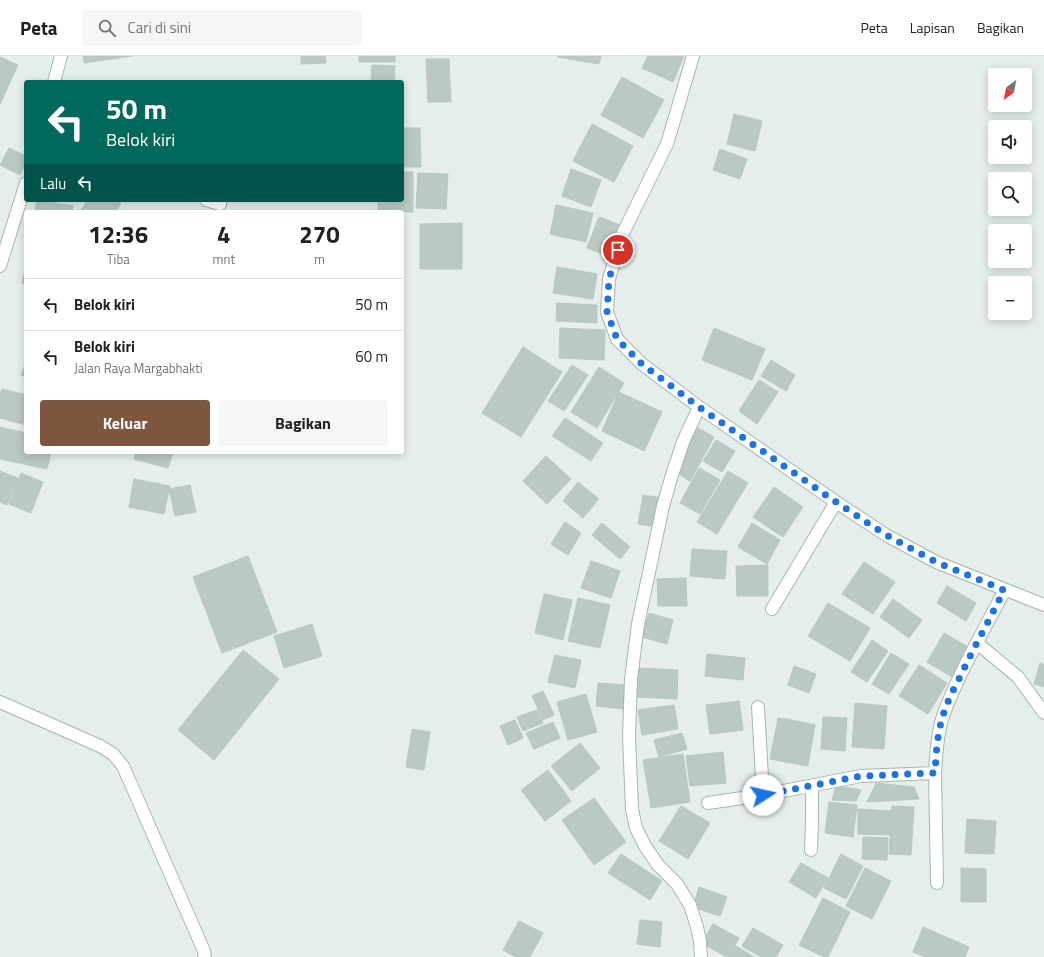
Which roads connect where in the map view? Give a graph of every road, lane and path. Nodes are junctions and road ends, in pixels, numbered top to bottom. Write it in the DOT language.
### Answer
graph roads {
  1 [pos="61,56"];
  2 [pos="693,56"];
  3 [pos="55,80"];
  4 [pos="24,189"];
  5 [pos="213,202"];
  6 [pos="220,204"];
  7 [pos="0,266"];
  8 [pos="699,407"];
  9 [pos="836,502"];
  10 [pos="1004,590"];
  11 [pos="1044,605"];
  12 [pos="772,609"];
  13 [pos="977,643"];
  14 [pos="0,702"];
  15 [pos="758,707"];
  16 [pos="1044,713"];
  17 [pos="935,773"];
  18 [pos="812,786"];
  19 [pos="763,795"];
  20 [pos="708,803"];
  21 [pos="812,850"];
  22 [pos="938,883"];
  23 [pos="205,957"];
  24 [pos="701,957"];
  1 -- 3 [label="street"];
  2 -- 8 [label="street"];
  4 -- 7 [label="street"];
  5 -- 6 [label="street"];
  8 -- 9 [label="street"];
  8 -- 24 [label="street"];
  9 -- 10 [label="street"];
  9 -- 12 [label="street"];
  10 -- 11 [label="street"];
  10 -- 13 [label="street"];
  13 -- 16 [label="street"];
  13 -- 17 [label="street"];
  14 -- 23 [label="street"];
  15 -- 19 [label="street"];
  17 -- 18 [label="street"];
  17 -- 22 [label="street"];
  18 -- 19 [label="street"];
  18 -- 21 [label="street"];
  19 -- 20 [label="street"];
}
